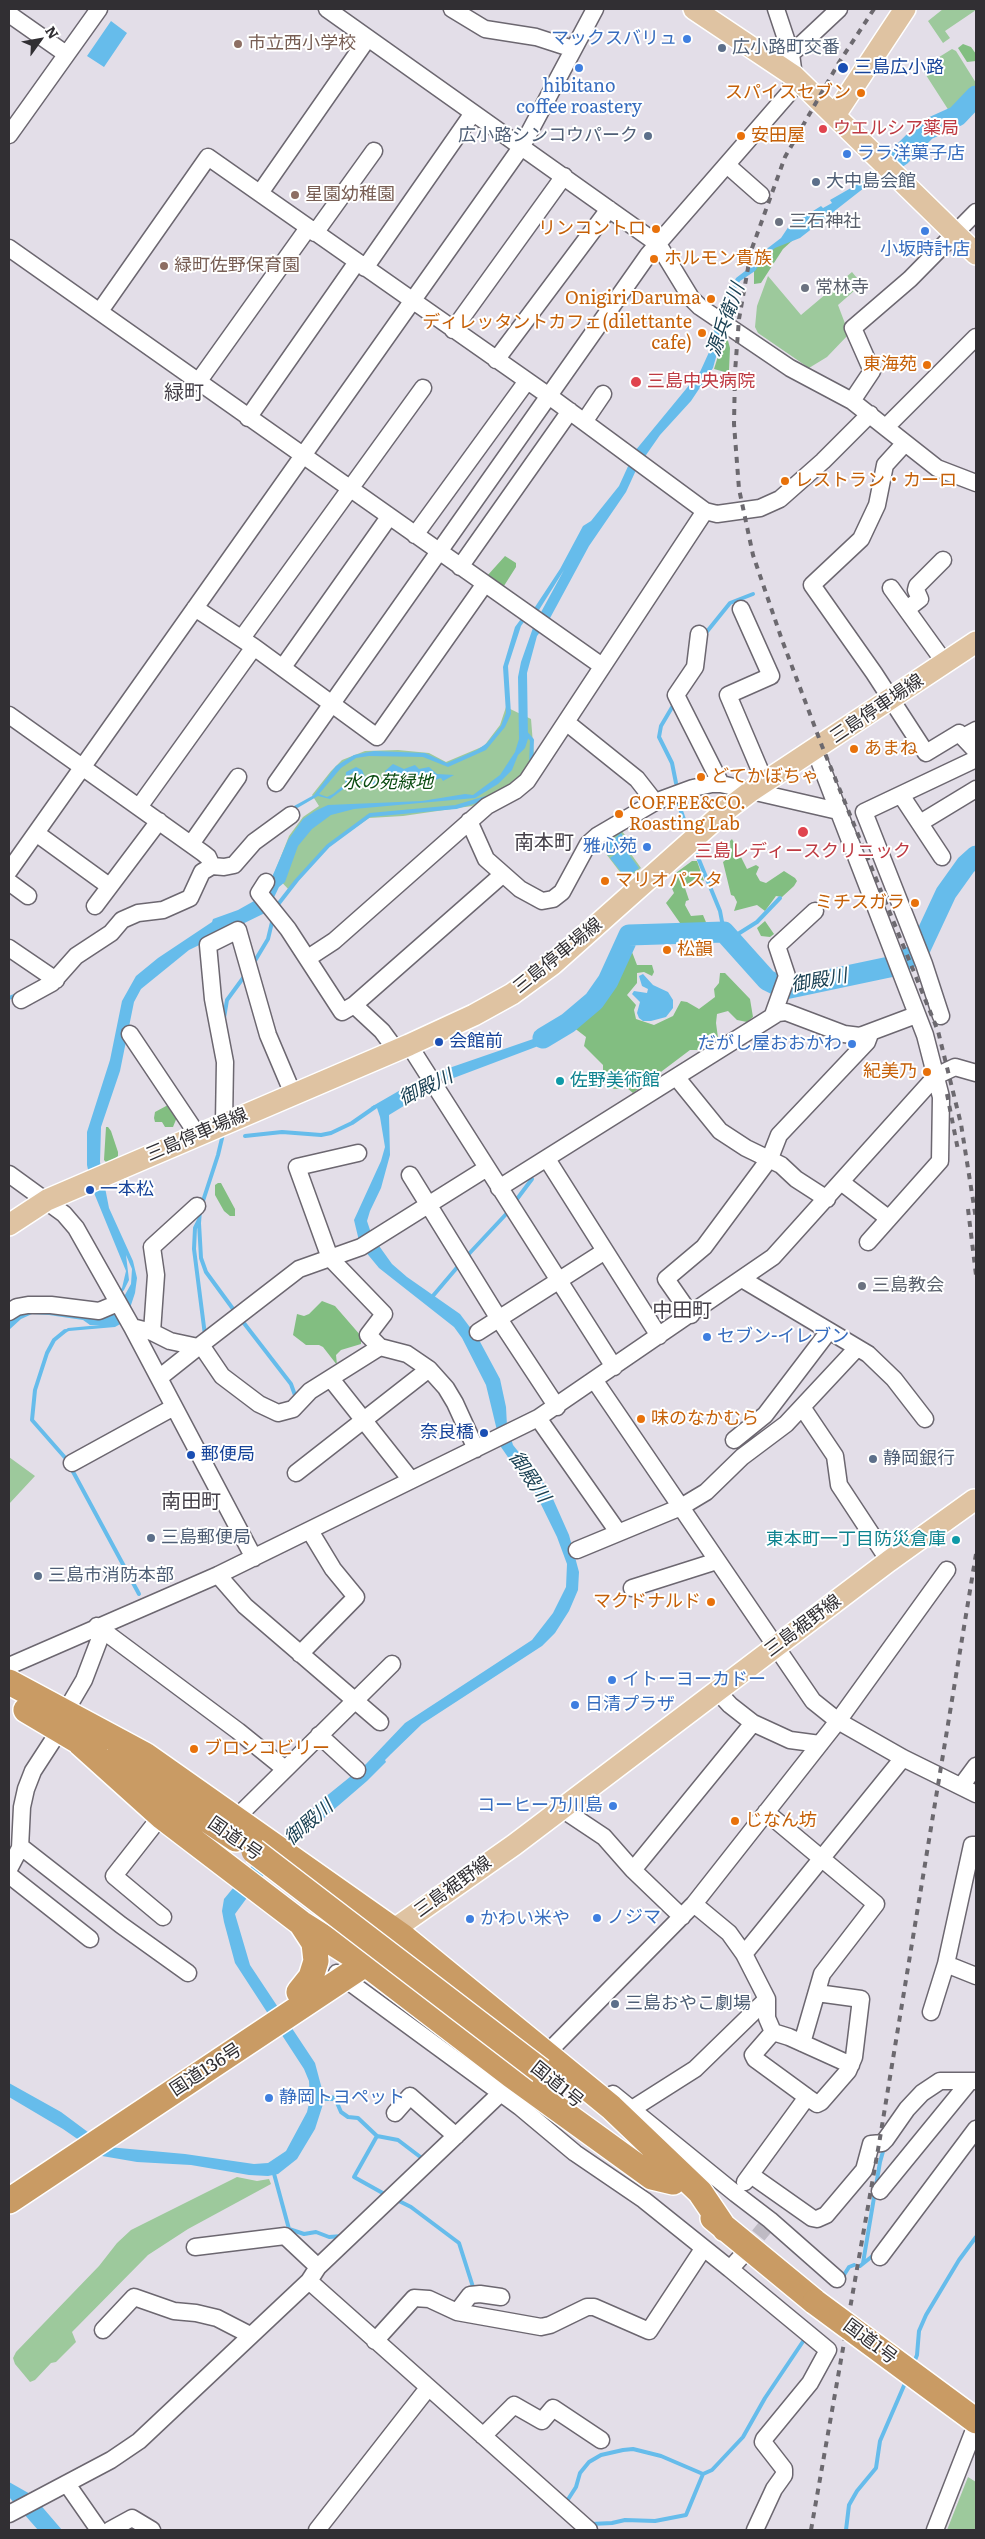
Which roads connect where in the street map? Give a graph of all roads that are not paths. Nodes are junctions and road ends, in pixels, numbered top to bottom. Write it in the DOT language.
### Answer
graph roads {
  1 [pos="99,9"];
  2 [pos="327,9"];
  3 [pos="452,9"];
  4 [pos="595,9"];
  5 [pos="694,9"];
  6 [pos="776,9"];
  7 [pos="839,9"];
  8 [pos="905,9"];
  9 [pos="10,19"];
  10 [pos="368,38"];
  11 [pos="573,49"];
  12 [pos="66,54"];
  13 [pos="792,54"];
  14 [pos="794,76"];
  15 [pos="473,113"];
  16 [pos="835,115"];
  17 [pos="9,135"];
  18 [pos="522,146"];
  19 [pos="374,151"];
  20 [pos="726,165"];
  21 [pos="564,176"];
  22 [pos="260,193"];
  23 [pos="761,195"];
  24 [pos="609,209"];
  25 [pos="976,212"];
  26 [pos="311,230"];
  27 [pos="954,233"];
  28 [pos="658,244"];
  29 [pos="9,248"];
  30 [pos="976,254"];
  31 [pos="361,265"];
  32 [pos="411,300"];
  33 [pos="100,311"];
  34 [pos="453,330"];
  35 [pos="976,337"];
  36 [pos="496,360"];
  37 [pos="527,381"];
  38 [pos="198,382"];
  39 [pos="423,388"];
  40 [pos="603,394"];
  41 [pos="549,396"];
  42 [pos="852,401"];
  43 [pos="570,411"];
  44 [pos="870,414"];
  45 [pos="248,418"];
  46 [pos="584,422"];
  47 [pos="886,427"];
  48 [pos="905,443"];
  49 [pos="302,456"];
  50 [pos="976,483"];
  51 [pos="350,489"];
  52 [pos="705,511"];
  53 [pos="389,517"];
  54 [pos="415,535"];
  55 [pos="438,552"];
  56 [pos="943,560"];
  57 [pos="460,567"];
  58 [pos="484,585"];
  59 [pos="891,588"];
  60 [pos="195,608"];
  61 [pos="741,609"];
  62 [pos="907,609"];
  63 [pos="699,634"];
  64 [pos="248,642"];
  65 [pos="976,642"];
  66 [pos="945,663"];
  67 [pos="602,666"];
  68 [pos="283,667"];
  69 [pos="891,699"];
  70 [pos="330,704"];
  71 [pos="9,715"];
  72 [pos="566,722"];
  73 [pos="969,734"];
  74 [pos="815,750"];
  75 [pos="976,751"];
  76 [pos="976,759"];
  77 [pos="83,768"];
  78 [pos="238,777"];
  79 [pos="276,783"];
  80 [pos="721,784"];
  81 [pos="758,786"];
  82 [pos="976,789"];
  83 [pos="901,795"];
  84 [pos="655,802"];
  85 [pos="139,807"];
  86 [pos="838,811"];
  87 [pos="291,815"];
  88 [pos="159,821"];
  89 [pos="470,821"];
  90 [pos="920,823"];
  91 [pos="36,833"];
  92 [pos="191,844"];
  93 [pos="942,857"];
  94 [pos="212,866"];
  95 [pos="9,871"];
  96 [pos="502,875"];
  97 [pos="9,882"];
  98 [pos="110,886"];
  99 [pos="266,895"];
  100 [pos="28,896"];
  101 [pos="95,906"];
  102 [pos="815,911"];
  103 [pos="9,948"];
  104 [pos="308,958"];
  105 [pos="924,964"];
  106 [pos="899,967"];
  107 [pos="56,980"];
  108 [pos="21,1000"];
  109 [pos="354,1005"];
  110 [pos="774,1015"];
  111 [pos="916,1015"];
  112 [pos="941,1016"];
  113 [pos="130,1034"];
  114 [pos="870,1034"];
  115 [pos="402,1048"];
  116 [pos="976,1073"];
  117 [pos="936,1076"];
  118 [pos="677,1078"];
  119 [pos="293,1094"];
  120 [pos="224,1123"];
  121 [pos="197,1134"];
  122 [pos="358,1153"];
  123 [pos="770,1158"];
  124 [pos="547,1159"];
  125 [pos="487,1168"];
  126 [pos="9,1174"];
  127 [pos="410,1175"];
  128 [pos="842,1182"];
  129 [pos="500,1188"];
  130 [pos="827,1198"];
  131 [pos="47,1200"];
  132 [pos="428,1204"];
  133 [pos="196,1206"];
  134 [pos="888,1218"];
  135 [pos="9,1225"];
  136 [pos="868,1242"];
  137 [pos="605,1251"];
  138 [pos="330,1258"];
  139 [pos="742,1279"];
  140 [pos="558,1281"];
  141 [pos="118,1303"];
  142 [pos="9,1312"];
  143 [pos="691,1315"];
  144 [pos="499,1319"];
  145 [pos="131,1324"];
  146 [pos="828,1330"];
  147 [pos="152,1332"];
  148 [pos="478,1332"];
  149 [pos="659,1336"];
  150 [pos="199,1346"];
  151 [pos="380,1347"];
  152 [pos="858,1348"];
  153 [pos="614,1367"];
  154 [pos="429,1369"];
  155 [pos="159,1378"];
  156 [pos="332,1378"];
  157 [pos="595,1381"];
  158 [pos="174,1407"];
  159 [pos="556,1407"];
  160 [pos="802,1407"];
  161 [pos="538,1418"];
  162 [pos="925,1419"];
  163 [pos="364,1421"];
  164 [pos="734,1440"];
  165 [pos="476,1449"];
  166 [pos="72,1463"];
  167 [pos="296,1473"];
  168 [pos="411,1480"];
  169 [pos="974,1500"];
  170 [pos="681,1507"];
  171 [pos="310,1531"];
  172 [pos="618,1532"];
  173 [pos="577,1550"];
  174 [pos="254,1558"];
  175 [pos="717,1561"];
  176 [pos="889,1561"];
  177 [pos="947,1570"];
  178 [pos="218,1575"];
  179 [pos="632,1588"];
  180 [pos="100,1628"];
  181 [pos="777,1646"];
  182 [pos="300,1654"];
  183 [pos="392,1664"];
  184 [pos="9,1666"];
  185 [pos="9,1682"];
  186 [pos="718,1692"];
  187 [pos="19,1697"];
  188 [pos="355,1701"];
  189 [pos="62,1722"];
  190 [pos="380,1722"];
  191 [pos="838,1722"];
  192 [pos="754,1723"];
  193 [pos="319,1735"];
  194 [pos="80,1744"];
  195 [pos="820,1744"];
  196 [pos="902,1758"];
  197 [pos="125,1765"];
  198 [pos="976,1766"];
  199 [pos="284,1769"];
  200 [pos="357,1770"];
  201 [pos="962,1785"];
  202 [pos="976,1794"];
  203 [pos="562,1809"];
  204 [pos="766,1812"];
  205 [pos="160,1816"];
  206 [pos="236,1818"];
  207 [pos="976,1845"];
  208 [pos="13,1855"];
  209 [pos="822,1859"];
  210 [pos="633,1870"];
  211 [pos="9,1875"];
  212 [pos="694,1904"];
  213 [pos="163,1917"];
  214 [pos="682,1917"];
  215 [pos="301,1924"];
  216 [pos="397,1933"];
  217 [pos="90,1938"];
  218 [pos="744,1954"];
  219 [pos="360,1960"];
  220 [pos="946,1964"];
  221 [pos="444,1970"];
  222 [pos="188,1973"];
  223 [pos="339,1974"];
  224 [pos="976,1976"];
  225 [pos="299,1992"];
  226 [pos="817,1993"];
  227 [pos="767,1999"];
  228 [pos="931,2012"];
  229 [pos="773,2032"];
  230 [pos="802,2043"];
  231 [pos="554,2046"];
  232 [pos="851,2065"];
  233 [pos="970,2082"];
  234 [pos="503,2090"];
  235 [pos="807,2098"];
  236 [pos="632,2109"];
  237 [pos="395,2113"];
  238 [pos="976,2129"];
  239 [pos="456,2136"];
  240 [pos="89,2140"];
  241 [pos="751,2175"];
  242 [pos="673,2182"];
  243 [pos="9,2186"];
  244 [pos="880,2191"];
  245 [pos="736,2194"];
  246 [pos="9,2201"];
  247 [pos="725,2229"];
  248 [pos="195,2247"];
  249 [pos="703,2249"];
  250 [pos="880,2257"];
  251 [pos="318,2266"];
  252 [pos="837,2279"];
  253 [pos="310,2282"];
  254 [pos="501,2297"];
  255 [pos="457,2312"];
  256 [pos="103,2330"];
  257 [pos="250,2335"];
  258 [pos="375,2341"];
  259 [pos="428,2388"];
  260 [pos="975,2432"];
  261 [pos="483,2436"];
  262 [pos="601,2440"];
  263 [pos="67,2484"];
  264 [pos="9,2514"];
  265 [pos="99,2530"];
  266 [pos="110,2530"];
  267 [pos="152,2530"];
  268 [pos="317,2530"];
  269 [pos="589,2530"];
  270 [pos="755,2530"];
  271 [pos="935,2530"];
  1 -- 12 [label="street"];
  2 -- 10 [label="street"];
  3 -- 11 [label="street"];
  4 -- 11 [label="street"];
  5 -- 14 [label="main road"];
  6 -- 13 [label="street"];
  7 -- 13 [label="street"];
  8 -- 16 [label="main road"];
  9 -- 12 [label="street"];
  10 -- 15 [label="street"];
  10 -- 22 [label="street"];
  11 -- 18 [label="street"];
  12 -- 17 [label="street"];
  13 -- 14 [label="street"];
  14 -- 16 [label="main road"];
  14 -- 20 [label="street"];
  15 -- 18 [label="street"];
  15 -- 31 [label="street"];
  16 -- 27 [label="main road"];
  18 -- 21 [label="street"];
  18 -- 32 [label="street"];
  19 -- 26 [label="street"];
  20 -- 23 [label="street"];
  20 -- 28 [label="street"];
  21 -- 24 [label="street"];
  21 -- 34 [label="street"];
  22 -- 26 [label="street"];
  22 -- 33 [label="street"];
  24 -- 28 [label="street"];
  24 -- 36 [label="street"];
  25 -- 27 [label="street"];
  26 -- 31 [label="street"];
  26 -- 38 [label="street"];
  27 -- 30 [label="main road"];
  27 -- 42 [label="street"];
  28 -- 41 [label="street"];
  28 -- 42 [label="street"];
  29 -- 33 [label="street"];
  31 -- 32 [label="street"];
  31 -- 45 [label="street"];
  32 -- 34 [label="street"];
  32 -- 49 [label="street"];
  33 -- 38 [label="street"];
  34 -- 36 [label="street"];
  35 -- 47 [label="street"];
  36 -- 37 [label="street"];
  37 -- 41 [label="street"];
  37 -- 54 [label="street"];
  38 -- 45 [label="street"];
  39 -- 51 [label="street"];
  40 -- 46 [label="street"];
  41 -- 43 [label="street"];
  41 -- 55 [label="street"];
  42 -- 44 [label="street"];
  43 -- 46 [label="street"];
  43 -- 57 [label="street"];
  44 -- 47 [label="street"];
  44 -- 52 [label="street"];
  45 -- 49 [label="street"];
  46 -- 52 [label="street"];
  47 -- 48 [label="street"];
  48 -- 50 [label="street"];
  48 -- 69 [label="street"];
  49 -- 51 [label="street"];
  49 -- 60 [label="street"];
  51 -- 53 [label="street"];
  51 -- 64 [label="street"];
  52 -- 67 [label="street"];
  53 -- 54 [label="street"];
  53 -- 68 [label="street"];
  54 -- 55 [label="street"];
  55 -- 57 [label="street"];
  55 -- 70 [label="street"];
  56 -- 62 [label="street"];
  57 -- 58 [label="street"];
  58 -- 67 [label="street"];
  58 -- 70 [label="street"];
  59 -- 62 [label="street"];
  60 -- 64 [label="street"];
  60 -- 77 [label="street"];
  61 -- 81 [label="street"];
  62 -- 66 [label="street"];
  63 -- 80 [label="street"];
  64 -- 68 [label="street"];
  64 -- 85 [label="street"];
  65 -- 66 [label="main road, 三島停車場線"];
  66 -- 69 [label="main road, 三島停車場線"];
  67 -- 72 [label="street"];
  68 -- 70 [label="street"];
  69 -- 73 [label="street"];
  69 -- 74 [label="main road, 三島停車場線"];
  70 -- 79 [label="street"];
  71 -- 77 [label="street"];
  72 -- 84 [label="street"];
  72 -- 89 [label="street"];
  73 -- 75 [label="street"];
  74 -- 81 [label="main road, 三島停車場線"];
  74 -- 86 [label="street"];
  76 -- 83 [label="street"];
  77 -- 85 [label="street"];
  77 -- 91 [label="street"];
  78 -- 92 [label="street"];
  80 -- 81 [label="street"];
  80 -- 84 [label="street"];
  81 -- 86 [label="street"];
  81 -- 115 [label="main road, 三島停車場線"];
  82 -- 90 [label="street"];
  83 -- 90 [label="street"];
  83 -- 105 [label="street"];
  84 -- 96 [label="street"];
  85 -- 88 [label="street"];
  86 -- 106 [label="street"];
  87 -- 94 [label="street"];
  88 -- 92 [label="street"];
  88 -- 98 [label="street"];
  89 -- 96 [label="street"];
  89 -- 104 [label="street"];
  90 -- 93 [label="street"];
  91 -- 95 [label="street"];
  91 -- 98 [label="street"];
  92 -- 94 [label="street"];
  94 -- 107 [label="street"];
  96 -- 109 [label="street"];
  97 -- 100 [label="street"];
  98 -- 101 [label="street"];
  99 -- 104 [label="street"];
  102 -- 110 [label="street"];
  103 -- 107 [label="street"];
  104 -- 109 [label="street"];
  105 -- 106 [label="street"];
  105 -- 112 [label="street"];
  106 -- 111 [label="street"];
  107 -- 108 [label="street"];
  109 -- 115 [label="street"];
  110 -- 114 [label="street"];
  110 -- 118 [label="street"];
  111 -- 114 [label="street"];
  111 -- 117 [label="street"];
  113 -- 121 [label="street"];
  114 -- 123 [label="street"];
  115 -- 119 [label="main road, 三島停車場線"];
  115 -- 125 [label="street"];
  116 -- 117 [label="street"];
  117 -- 128 [label="street"];
  117 -- 134 [label="street"];
  118 -- 123 [label="street"];
  118 -- 124 [label="street"];
  119 -- 120 [label="main road, 三島停車場線"];
  119 -- 120 [label="street"];
  120 -- 121 [label="main road, 三島停車場線"];
  121 -- 131 [label="main road, 三島停車場線"];
  122 -- 138 [label="street"];
  123 -- 130 [label="street"];
  123 -- 143 [label="street"];
  124 -- 129 [label="street"];
  124 -- 137 [label="street"];
  125 -- 129 [label="street"];
  125 -- 132 [label="street"];
  126 -- 131 [label="street"];
  127 -- 132 [label="street"];
  128 -- 130 [label="street"];
  128 -- 134 [label="street"];
  129 -- 140 [label="street"];
  130 -- 139 [label="street"];
  131 -- 135 [label="main road, 三島停車場線"];
  131 -- 141 [label="street"];
  132 -- 138 [label="street"];
  132 -- 144 [label="street"];
  133 -- 147 [label="street"];
  134 -- 136 [label="street"];
  137 -- 140 [label="street"];
  137 -- 149 [label="street"];
  138 -- 150 [label="street"];
  138 -- 151 [label="street"];
  139 -- 143 [label="street"];
  139 -- 146 [label="street"];
  140 -- 144 [label="street"];
  140 -- 153 [label="street"];
  141 -- 142 [label="street"];
  141 -- 145 [label="street"];
  143 -- 149 [label="street"];
  144 -- 148 [label="street"];
  144 -- 159 [label="street"];
  145 -- 147 [label="street"];
  145 -- 155 [label="street"];
  146 -- 152 [label="street"];
  146 -- 164 [label="street"];
  147 -- 150 [label="street"];
  149 -- 153 [label="street"];
  150 -- 155 [label="street"];
  150 -- 156 [label="street"];
  151 -- 154 [label="street"];
  151 -- 156 [label="street"];
  152 -- 160 [label="street"];
  152 -- 162 [label="street"];
  153 -- 157 [label="street"];
  154 -- 163 [label="street"];
  154 -- 165 [label="street"];
  155 -- 158 [label="street"];
  156 -- 163 [label="street"];
  157 -- 159 [label="street"];
  157 -- 170 [label="street"];
  158 -- 166 [label="street"];
  158 -- 174 [label="street"];
  159 -- 161 [label="street"];
  160 -- 170 [label="street"];
  160 -- 176 [label="street"];
  161 -- 165 [label="street"];
  161 -- 172 [label="street"];
  163 -- 167 [label="street"];
  163 -- 168 [label="street"];
  165 -- 168 [label="street"];
  168 -- 171 [label="street"];
  169 -- 176 [label="main road, 三島裾野線"];
  170 -- 172 [label="street"];
  170 -- 175 [label="street"];
  171 -- 174 [label="street"];
  171 -- 182 [label="street"];
  172 -- 173 [label="street"];
  174 -- 178 [label="street"];
  175 -- 179 [label="street"];
  175 -- 181 [label="street"];
  176 -- 181 [label="main road, 三島裾野線"];
  177 -- 191 [label="street"];
  178 -- 180 [label="street"];
  178 -- 182 [label="street"];
  180 -- 184 [label="street"];
  180 -- 189 [label="street"];
  180 -- 199 [label="street"];
  181 -- 186 [label="main road, 三島裾野線"];
  181 -- 191 [label="street"];
  182 -- 188 [label="street"];
  183 -- 188 [label="street"];
  185 -- 187 [label="highway"];
  186 -- 192 [label="street"];
  186 -- 203 [label="main road, 三島裾野線"];
  187 -- 189 [label="highway"];
  187 -- 197 [label="highway, 国道1号"];
  188 -- 190 [label="street"];
  188 -- 193 [label="street"];
  189 -- 194 [label="highway, 国道1号"];
  189 -- 206 [label="highway"];
  189 -- 208 [label="street"];
  191 -- 195 [label="street"];
  191 -- 196 [label="street"];
  192 -- 195 [label="street"];
  192 -- 210 [label="street"];
  193 -- 199 [label="street"];
  193 -- 200 [label="street"];
  194 -- 197 [label="highway, 国道1号"];
  194 -- 205 [label="highway"];
  195 -- 204 [label="street"];
  196 -- 201 [label="street"];
  196 -- 209 [label="street"];
  197 -- 242 [label="highway, 国道1号, bridge"];
  198 -- 201 [label="street"];
  199 -- 206 [label="street"];
  201 -- 202 [label="street"];
  203 -- 210 [label="street"];
  203 -- 216 [label="main road, 三島裾野線"];
  204 -- 209 [label="street"];
  204 -- 212 [label="street"];
  205 -- 213 [label="street"];
  205 -- 215 [label="highway"];
  206 -- 216 [label="highway"];
  207 -- 220 [label="street"];
  208 -- 222 [label="street"];
  209 -- 218 [label="street"];
  209 -- 226 [label="street"];
  210 -- 214 [label="street"];
  211 -- 217 [label="street"];
  212 -- 214 [label="street"];
  212 -- 218 [label="street"];
  214 -- 231 [label="street"];
  215 -- 219 [label="highway"];
  215 -- 225 [label="highway"];
  216 -- 219 [label="highway, 国道136号"];
  216 -- 221 [label="highway"];
  218 -- 227 [label="street"];
  219 -- 223 [label="highway, 国道136号"];
  219 -- 242 [label="highway"];
  220 -- 224 [label="street"];
  220 -- 228 [label="street"];
  221 -- 231 [label="street"];
  221 -- 247 [label="highway"];
  223 -- 225 [label="highway, 国道136号"];
  223 -- 234 [label="street"];
  223 -- 240 [label="highway, 国道136号"];
  225 -- 240 [label="highway, 国道136号"];
  226 -- 230 [label="street"];
  226 -- 232 [label="street"];
  227 -- 229 [label="street"];
  227 -- 236 [label="street"];
  229 -- 230 [label="street"];
  229 -- 235 [label="street"];
  230 -- 232 [label="street"];
  231 -- 236 [label="street"];
  232 -- 235 [label="street"];
  233 -- 241 [label="street"];
  233 -- 244 [label="street"];
  234 -- 239 [label="street"];
  234 -- 249 [label="street"];
  235 -- 241 [label="street"];
  236 -- 245 [label="street"];
  237 -- 239 [label="street"];
  238 -- 250 [label="street"];
  239 -- 251 [label="street"];
  240 -- 243 [label="highway, 国道136号"];
  240 -- 246 [label="highway, 国道136号"];
  241 -- 245 [label="street"];
  242 -- 247 [label="highway, 国道1号"];
  245 -- 252 [label="street"];
  247 -- 260 [label="highway, 国道1号, bridge"];
  248 -- 251 [label="street"];
  249 -- 255 [label="street"];
  249 -- 270 [label="street"];
  251 -- 253 [label="street"];
  253 -- 257 [label="street"];
  253 -- 258 [label="street"];
  254 -- 255 [label="street"];
  255 -- 258 [label="street"];
  256 -- 257 [label="street"];
  257 -- 263 [label="street"];
  258 -- 259 [label="street"];
  259 -- 261 [label="street"];
  259 -- 268 [label="street"];
  260 -- 271 [label="street"];
  261 -- 262 [label="street"];
  261 -- 269 [label="street"];
  263 -- 264 [label="street"];
  263 -- 265 [label="street"];
  266 -- 267 [label="street"];
}
